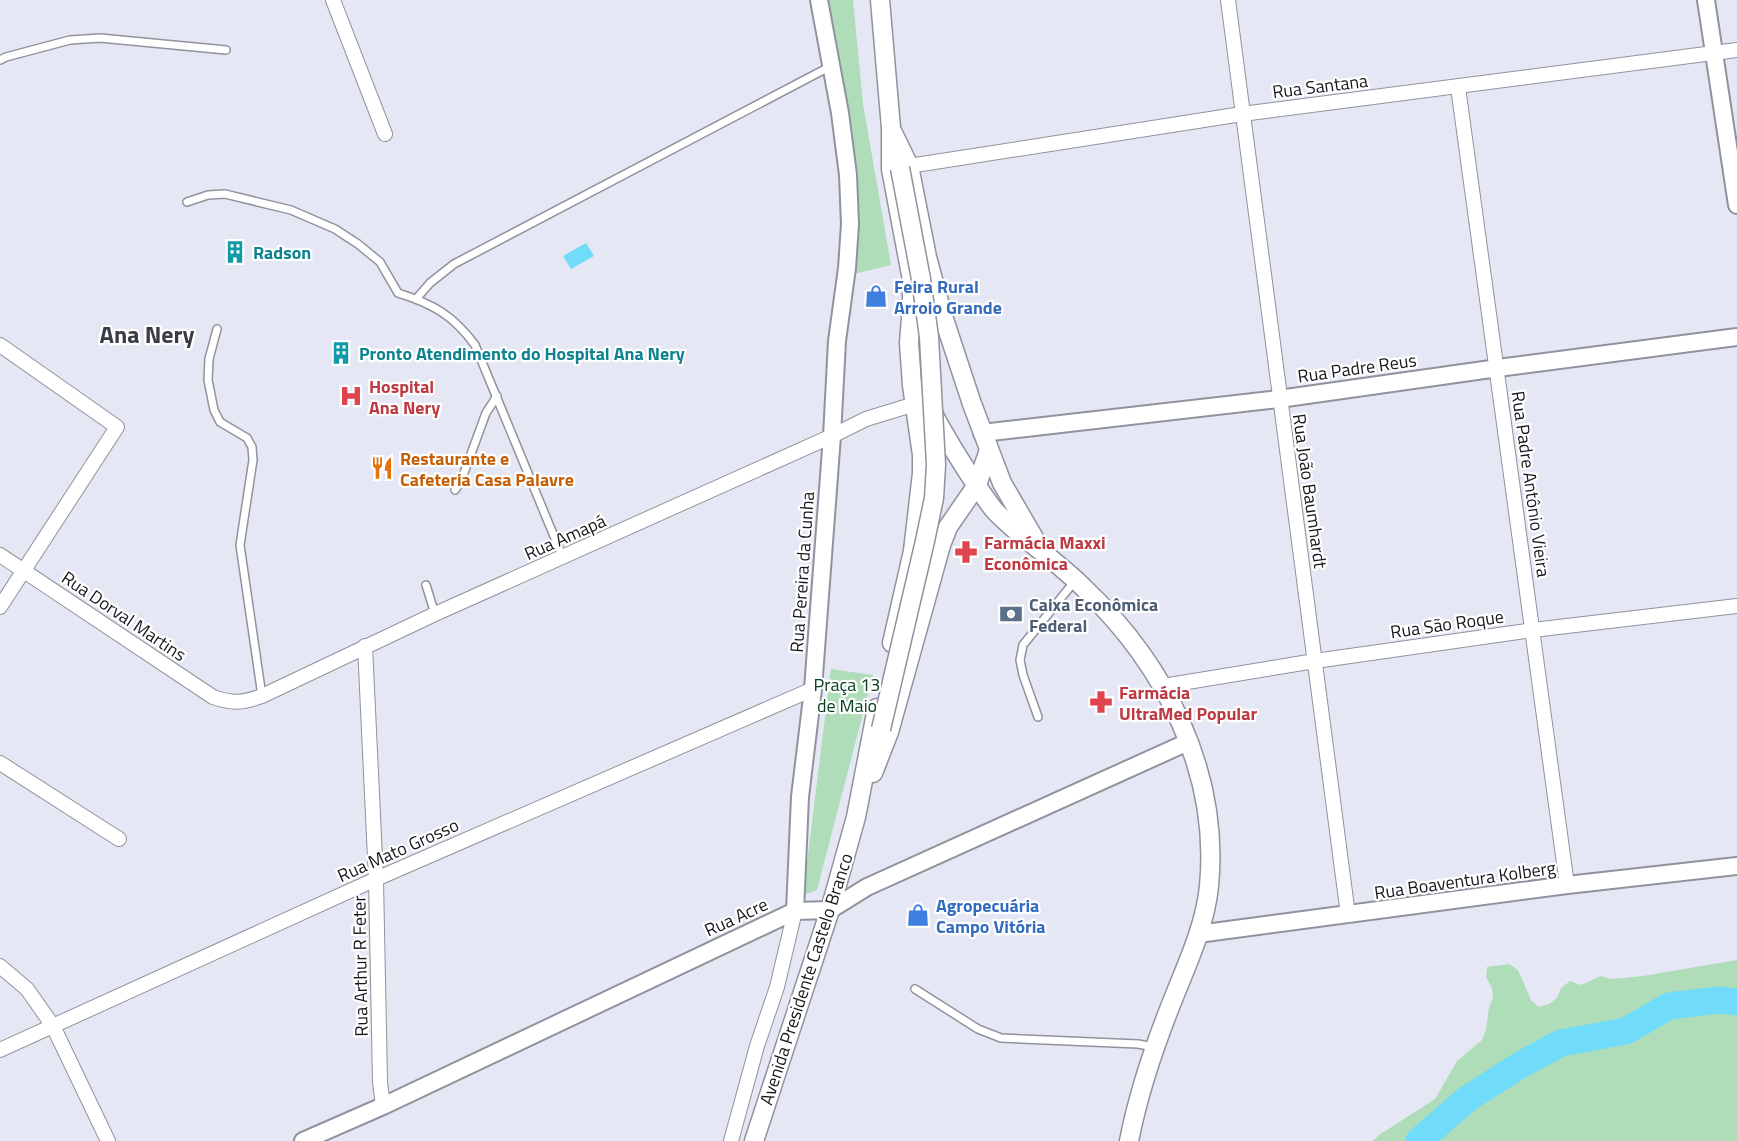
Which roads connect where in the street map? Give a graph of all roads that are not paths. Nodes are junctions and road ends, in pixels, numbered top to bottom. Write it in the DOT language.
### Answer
graph roads {
  1 [pos="333,0"];
  2 [pos="819,0"];
  3 [pos="880,0"];
  4 [pos="1228,0"];
  5 [pos="1706,0"];
  6 [pos="226,50"];
  7 [pos="1737,50"];
  8 [pos="1714,52"];
  9 [pos="0,60"];
  10 [pos="831,66"];
  11 [pos="1458,87"];
  12 [pos="1242,114"];
  13 [pos="891,128"];
  14 [pos="385,134"];
  15 [pos="905,167"];
  16 [pos="187,202"];
  17 [pos="1737,205"];
  18 [pos="416,299"];
  19 [pos="217,329"];
  20 [pos="1737,337"];
  21 [pos="909,343"];
  22 [pos="0,345"];
  23 [pos="954,351"];
  24 [pos="1498,368"];
  25 [pos="911,372"];
  26 [pos="497,396"];
  27 [pos="1279,399"];
  28 [pos="915,404"];
  29 [pos="982,433"];
  30 [pos="832,436"];
  31 [pos="988,450"];
  32 [pos="922,473"];
  33 [pos="976,485"];
  34 [pos="455,489"];
  35 [pos="963,504"];
  36 [pos="994,509"];
  37 [pos="1041,550"];
  38 [pos="0,555"];
  39 [pos="563,558"];
  40 [pos="24,571"];
  41 [pos="1076,580"];
  42 [pos="426,585"];
  43 [pos="1737,606"];
  44 [pos="0,607"];
  45 [pos="435,614"];
  46 [pos="1533,630"];
  47 [pos="365,646"];
  48 [pos="1315,661"];
  49 [pos="1163,686"];
  50 [pos="813,690"];
  51 [pos="262,696"];
  52 [pos="230,703"];
  53 [pos="1038,717"];
  54 [pos="1188,742"];
  55 [pos="0,763"];
  56 [pos="856,817"];
  57 [pos="119,839"];
  58 [pos="1737,866"];
  59 [pos="376,879"];
  60 [pos="1568,885"];
  61 [pos="830,910"];
  62 [pos="795,911"];
  63 [pos="1348,915"];
  64 [pos="1198,934"];
  65 [pos="0,966"];
  66 [pos="915,989"];
  67 [pos="53,1026"];
  68 [pos="1154,1047"];
  69 [pos="0,1050"];
  70 [pos="383,1106"];
  71 [pos="108,1141"];
  72 [pos="303,1141"];
  73 [pos="731,1141"];
  74 [pos="754,1141"];
  75 [pos="1129,1141"];
  1 -- 14 [label="street"];
  2 -- 10 [label="street, Rua Pereira da Cunha"];
  3 -- 13 [label="main road"];
  4 -- 12 [label="street, Rua João Baumhardt"];
  5 -- 8 [label="street"];
  6 -- 9 [label="lane"];
  7 -- 8 [label="street, Rua Santana"];
  8 -- 11 [label="street, Rua Santana"];
  8 -- 17 [label="street"];
  10 -- 18 [label="lane"];
  10 -- 30 [label="street, Rua Pereira da Cunha"];
  11 -- 12 [label="street, Rua Santana"];
  11 -- 24 [label="street, Rua Padre Antônio Vieira"];
  12 -- 15 [label="street, Rua Santana"];
  12 -- 27 [label="street, Rua João Baumhardt"];
  13 -- 15 [label="main road"];
  13 -- 21 [label="main road, Avenida Presidente Castelo Branco"];
  15 -- 23 [label="main road"];
  15 -- 56 [label="main road, bridge"];
  16 -- 18 [label="lane"];
  18 -- 26 [label="lane"];
  19 -- 51 [label="lane"];
  20 -- 24 [label="street, Rua Padre Reus"];
  21 -- 23 [label="main road"];
  21 -- 25 [label="main road, Avenida Presidente Castelo Branco"];
  22 -- 40 [label="street"];
  23 -- 29 [label="main road"];
  24 -- 27 [label="street, Rua Padre Reus"];
  24 -- 46 [label="street, Rua Padre Antônio Vieira"];
  25 -- 28 [label="main road, Avenida Presidente Castelo Branco"];
  25 -- 33 [label="main road"];
  26 -- 34 [label="lane"];
  26 -- 39 [label="lane"];
  27 -- 29 [label="street, Rua Padre Reus"];
  27 -- 48 [label="street, Rua João Baumhardt"];
  28 -- 30 [label="street, Rua Amapá"];
  28 -- 32 [label="main road, Avenida Presidente Castelo Branco"];
  29 -- 31 [label="main road"];
  30 -- 39 [label="street, Rua Amapá"];
  30 -- 50 [label="street, Rua Pereira da Cunha"];
  31 -- 33 [label="main road, Avenida Presidente Castelo Branco"];
  31 -- 37 [label="main road"];
  32 -- 35 [label="main road"];
  32 -- 56 [label="main road, Avenida Presidente Castelo Branco"];
  33 -- 35 [label="main road, Avenida Presidente Castelo Branco"];
  33 -- 36 [label="main road"];
  35 -- 36 [label="main road"];
  35 -- 56 [label="main road, Avenida Presidente Castelo Branco"];
  36 -- 37 [label="main road"];
  37 -- 41 [label="main road"];
  38 -- 40 [label="street, Rua Dorval Martins"];
  39 -- 45 [label="street, Rua Amapá"];
  40 -- 44 [label="street"];
  40 -- 52 [label="street, Rua Dorval Martins"];
  41 -- 49 [label="main road"];
  41 -- 53 [label="lane"];
  42 -- 45 [label="lane"];
  43 -- 46 [label="street, Rua São Roque"];
  45 -- 47 [label="street, Rua Amapá"];
  46 -- 48 [label="street, Rua São Roque"];
  46 -- 60 [label="street, Rua Padre Antônio Vieira"];
  47 -- 51 [label="street, Rua Amapá"];
  47 -- 59 [label="street, Rua Arthur R Feter"];
  48 -- 49 [label="street, Rua São Roque"];
  48 -- 63 [label="street, Rua João Baumhardt"];
  49 -- 54 [label="main road"];
  50 -- 59 [label="street, Rua Mato Grosso"];
  50 -- 62 [label="street, Rua Pereira da Cunha"];
  51 -- 52 [label="street, Rua Amapá"];
  54 -- 61 [label="street"];
  54 -- 64 [label="main road"];
  55 -- 57 [label="street"];
  56 -- 61 [label="main road, Avenida Presidente Castelo Branco"];
  58 -- 60 [label="street, Rua Boaventura Kolberg"];
  59 -- 67 [label="street, Rua Mato Grosso"];
  59 -- 70 [label="street, Rua Arthur R Feter"];
  60 -- 63 [label="street, Rua Boaventura Kolberg"];
  61 -- 62 [label="street, Rua Acre"];
  61 -- 74 [label="main road, Avenida Presidente Castelo Branco"];
  62 -- 70 [label="street, Rua Acre"];
  62 -- 73 [label="street, Rua Pereira da Cunha"];
  63 -- 64 [label="street, Rua Boaventura Kolberg"];
  64 -- 68 [label="main road"];
  65 -- 67 [label="street"];
  66 -- 68 [label="lane"];
  67 -- 69 [label="street, Rua Mato Grosso"];
  67 -- 71 [label="street"];
  68 -- 75 [label="main road"];
  70 -- 72 [label="street, Rua Acre"];
}
